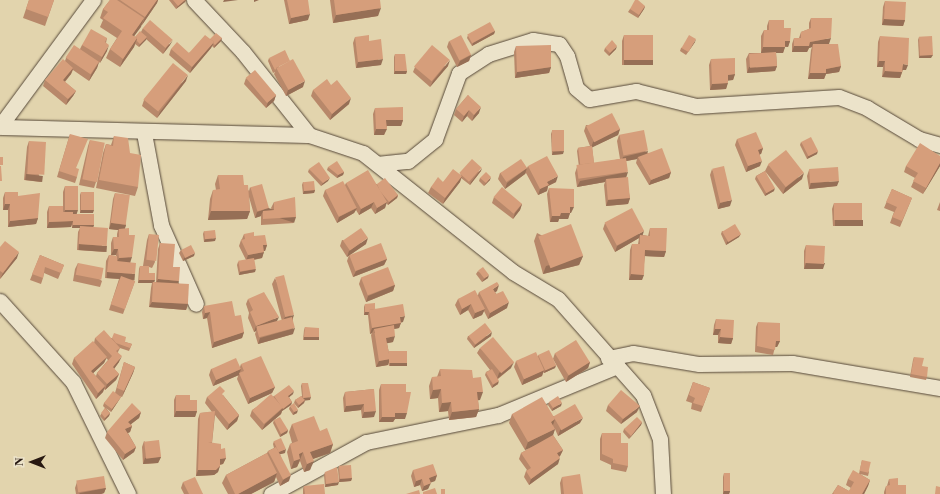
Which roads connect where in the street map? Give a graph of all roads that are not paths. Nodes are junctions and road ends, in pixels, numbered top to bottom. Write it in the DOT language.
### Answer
graph roads {
  1 [pos="93,0"];
  2 [pos="194,0"];
  3 [pos="0,127"];
  4 [pos="144,133"];
  5 [pos="309,135"];
  6 [pos="940,145"];
  7 [pos="378,164"];
  8 [pos="0,301"];
  9 [pos="196,304"];
  10 [pos="612,362"];
  11 [pos="940,388"];
  12 [pos="128,494"];
  13 [pos="271,494"];
  14 [pos="663,494"];
  1 -- 3 [label="street"];
  2 -- 5 [label="street"];
  3 -- 4 [label="street"];
  4 -- 5 [label="street"];
  4 -- 9 [label="street"];
  5 -- 7 [label="street"];
  6 -- 7 [label="street"];
  7 -- 10 [label="street"];
  8 -- 12 [label="street"];
  10 -- 11 [label="street"];
  10 -- 13 [label="street"];
  10 -- 14 [label="street"];
}
